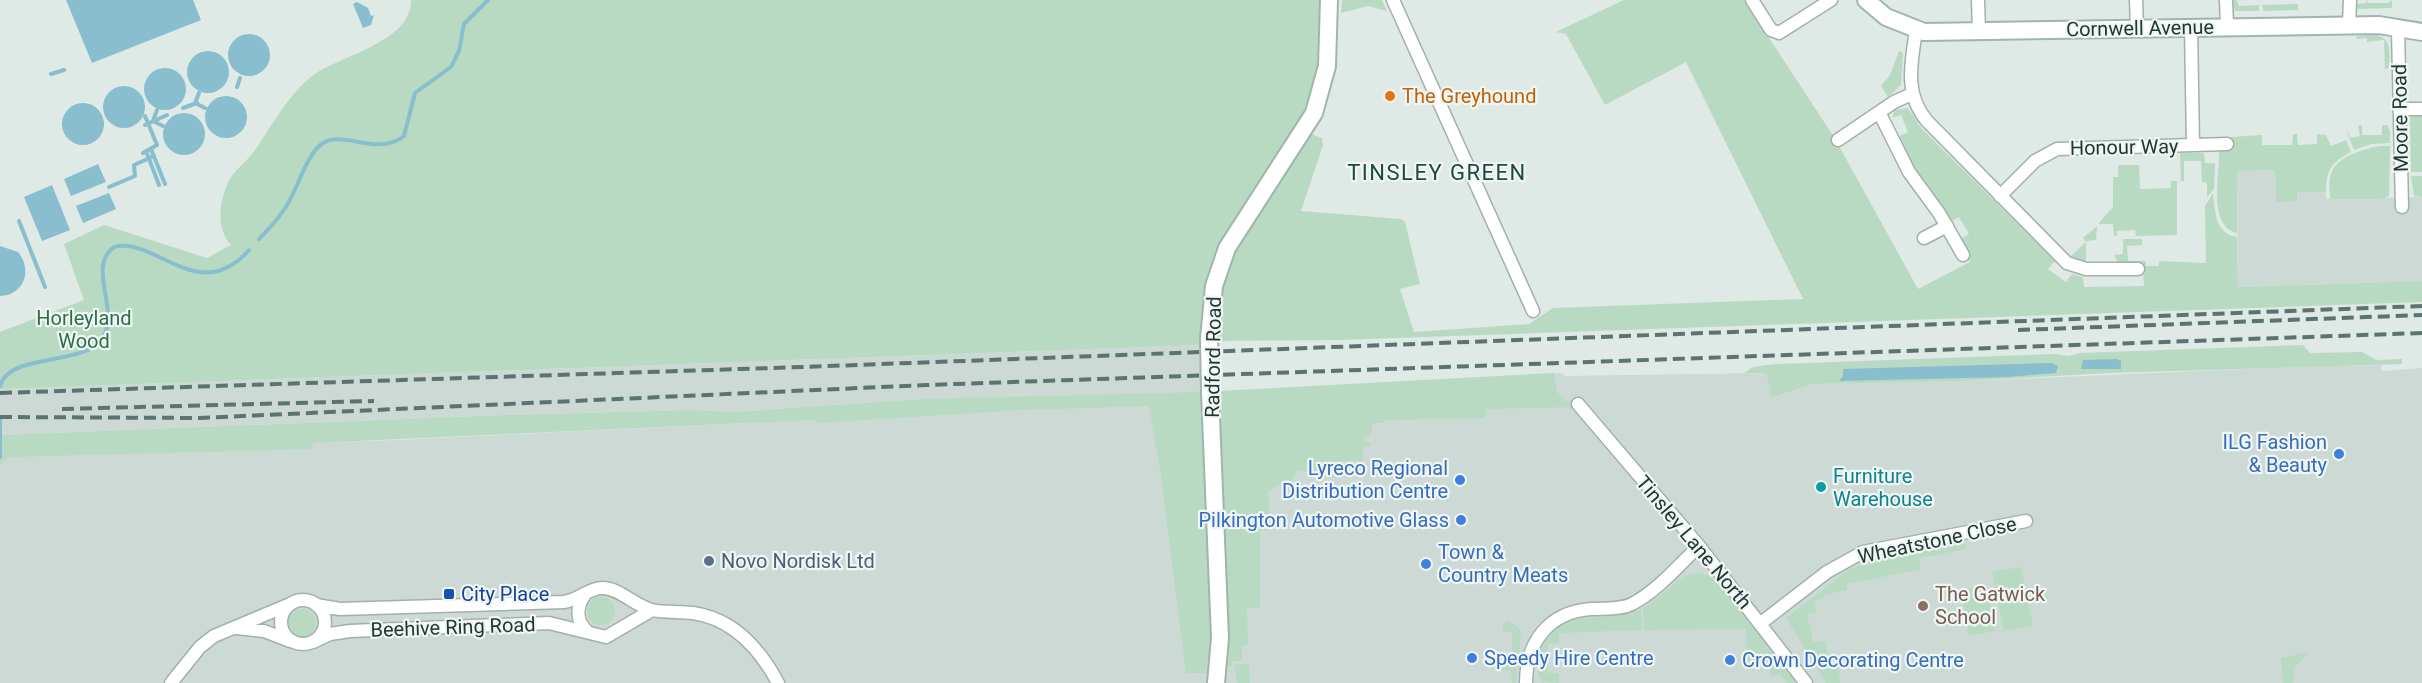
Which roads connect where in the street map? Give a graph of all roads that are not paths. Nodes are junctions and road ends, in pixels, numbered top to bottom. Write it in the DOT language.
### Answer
graph roads {
  1 [pos="1329,0"];
  2 [pos="1393,0"];
  3 [pos="1752,0"];
  4 [pos="1831,0"];
  5 [pos="1866,0"];
  6 [pos="1978,0"];
  7 [pos="2136,0"];
  8 [pos="2226,0"];
  9 [pos="2350,0"];
  10 [pos="2349,25"];
  11 [pos="2227,26"];
  12 [pos="2191,27"];
  13 [pos="2137,28"];
  14 [pos="2398,29"];
  15 [pos="1916,31"];
  16 [pos="1979,31"];
  17 [pos="2422,32"];
  18 [pos="1912,94"];
  19 [pos="2422,109"];
  20 [pos="2399,110"];
  21 [pos="1879,112"];
  22 [pos="1838,140"];
  23 [pos="2227,144"];
  24 [pos="2193,146"];
  25 [pos="2000,196"];
  26 [pos="2402,207"];
  27 [pos="1947,226"];
  28 [pos="1924,238"];
  29 [pos="1963,255"];
  30 [pos="2138,269"];
  31 [pos="1533,311"];
  32 [pos="1578,404"];
  33 [pos="2026,521"];
  34 [pos="1699,546"];
  35 [pos="584,596"];
  36 [pos="622,597"];
  37 [pos="288,605"];
  38 [pos="316,605"];
  39 [pos="652,610"];
  40 [pos="1761,623"];
  41 [pos="623,627"];
  42 [pos="230,629"];
  43 [pos="594,635"];
  44 [pos="313,642"];
  45 [pos="293,643"];
  46 [pos="1219,679"];
  47 [pos="171,683"];
  48 [pos="778,683"];
  49 [pos="1526,683"];
  50 [pos="1806,683"];
  1 -- 46 [label="street, Radford Road, bridge"];
  2 -- 31 [label="street"];
  3 -- 4 [label="street"];
  5 -- 15 [label="street, Cornwell Avenue"];
  6 -- 16 [label="street"];
  7 -- 13 [label="street"];
  8 -- 11 [label="street"];
  9 -- 10 [label="street"];
  10 -- 11 [label="street, Cornwell Avenue"];
  10 -- 14 [label="street, Cornwell Avenue"];
  11 -- 12 [label="street, Cornwell Avenue"];
  12 -- 13 [label="street, Cornwell Avenue"];
  12 -- 24 [label="street, Honour Way"];
  13 -- 16 [label="street, Cornwell Avenue"];
  14 -- 17 [label="street, Cornwell Avenue"];
  14 -- 20 [label="street, Moore Road"];
  15 -- 16 [label="street, Cornwell Avenue"];
  15 -- 18 [label="street"];
  18 -- 21 [label="street"];
  18 -- 25 [label="street"];
  19 -- 20 [label="street"];
  20 -- 26 [label="street, Moore Road"];
  21 -- 22 [label="street"];
  21 -- 27 [label="street"];
  23 -- 24 [label="street, Honour Way"];
  24 -- 25 [label="street, Honour Way"];
  25 -- 30 [label="street"];
  27 -- 28 [label="street"];
  27 -- 29 [label="street"];
  32 -- 34 [label="street, Tinsley Lane North"];
  33 -- 40 [label="street, Wheatstone Close"];
  34 -- 40 [label="street, Tinsley Lane North"];
  34 -- 49 [label="street"];
  35 -- 36 [label="street, Beehive Ring Road"];
  35 -- 38 [label="street, Beehive Ring Road"];
  35 -- 43 [label="street"];
  36 -- 39 [label="street, Beehive Ring Road"];
  36 -- 41 [label="street"];
  37 -- 38 [label="street"];
  37 -- 42 [label="street"];
  37 -- 45 [label="street"];
  38 -- 44 [label="street"];
  39 -- 41 [label="street"];
  39 -- 48 [label="street, Beehive Ring Road"];
  40 -- 50 [label="street, Tinsley Lane North"];
  41 -- 43 [label="street"];
  42 -- 45 [label="street"];
  42 -- 47 [label="street"];
  43 -- 44 [label="street, Beehive Ring Road"];
  44 -- 45 [label="street"];
}
